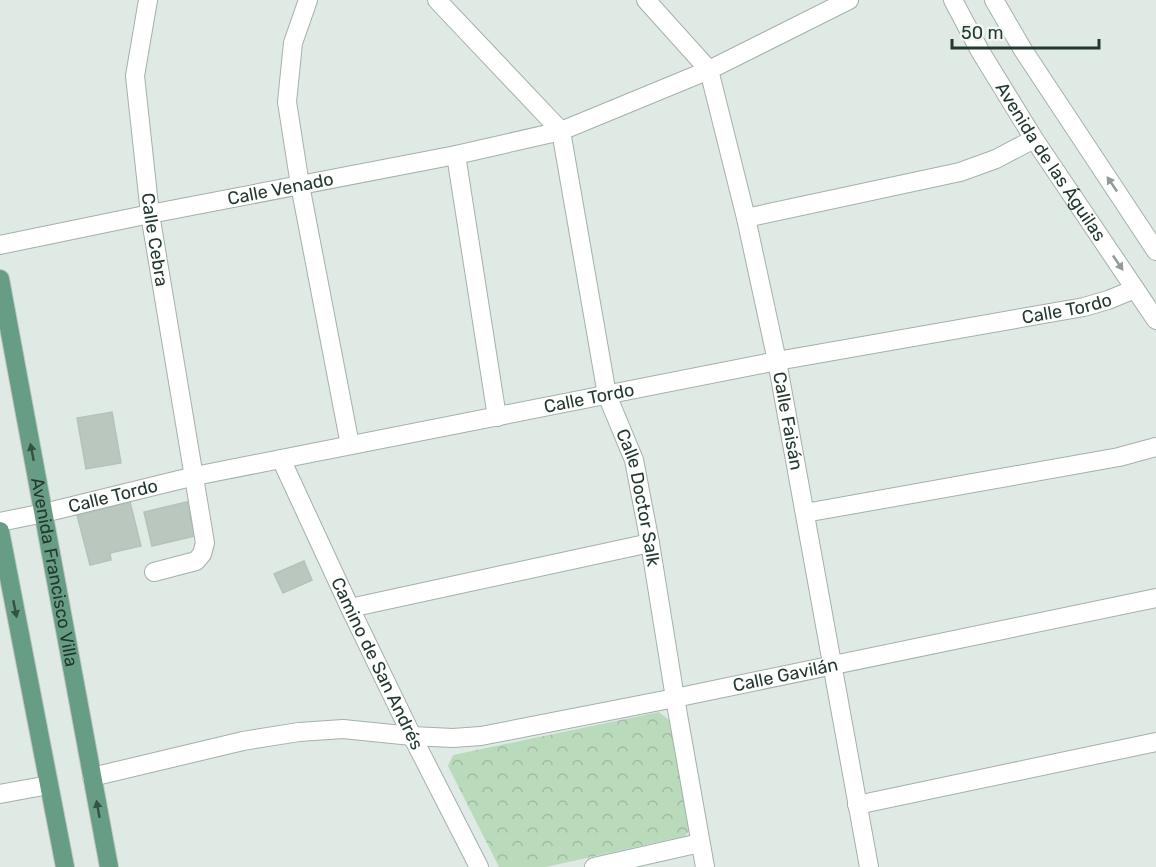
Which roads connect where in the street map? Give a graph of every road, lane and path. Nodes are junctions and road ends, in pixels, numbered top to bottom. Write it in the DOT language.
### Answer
graph roads {
  1 [pos="148,0"];
  2 [pos="308,0"];
  3 [pos="436,0"];
  4 [pos="646,0"];
  5 [pos="849,0"];
  6 [pos="953,0"];
  7 [pos="994,0"];
  8 [pos="709,70"];
  9 [pos="561,131"];
  10 [pos="1034,139"];
  11 [pos="456,155"];
  12 [pos="300,185"];
  13 [pos="150,214"];
  14 [pos="746,218"];
  15 [pos="0,245"];
  16 [pos="1156,251"];
  17 [pos="0,279"];
  18 [pos="1135,289"];
  19 [pos="1156,320"];
  20 [pos="777,361"];
  21 [pos="607,395"];
  22 [pos="497,417"];
  23 [pos="350,445"];
  24 [pos="1156,447"];
  25 [pos="281,459"];
  26 [pos="195,476"];
  27 [pos="44,513"];
  28 [pos="805,513"];
  29 [pos="0,522"];
  30 [pos="0,531"];
  31 [pos="650,543"];
  32 [pos="154,572"];
  33 [pos="1156,598"];
  34 [pos="350,608"];
  35 [pos="833,665"];
  36 [pos="675,698"];
  37 [pos="412,736"];
  38 [pos="1156,742"];
  39 [pos="92,777"];
  40 [pos="49,785"];
  41 [pos="0,794"];
  42 [pos="857,805"];
  43 [pos="700,843"];
  44 [pos="64,867"];
  45 [pos="109,867"];
  46 [pos="479,867"];
  47 [pos="594,867"];
  48 [pos="705,867"];
  49 [pos="870,867"];
  1 -- 13 [label="street, Calle Cebra"];
  2 -- 12 [label="street"];
  3 -- 9 [label="street"];
  4 -- 8 [label="street, Calle Faisán"];
  5 -- 8 [label="street, Calle Venado"];
  6 -- 10 [label="street, Avenida de las Águilas"];
  16 -- 7 [label="street, Avenida de las Águilas, one-way"];
  8 -- 9 [label="street, Calle Venado"];
  8 -- 14 [label="street, Calle Faisán"];
  9 -- 11 [label="street, Calle Venado"];
  9 -- 21 [label="street, Calle Doctor Salk"];
  10 -- 14 [label="street"];
  10 -- 18 [label="street, Avenida de las Águilas, one-way"];
  11 -- 12 [label="street, Calle Venado"];
  11 -- 22 [label="street"];
  12 -- 13 [label="street, Calle Venado"];
  12 -- 23 [label="street"];
  13 -- 15 [label="street, Calle Venado"];
  13 -- 26 [label="street, Calle Cebra"];
  14 -- 20 [label="street, Calle Faisán"];
  27 -- 17 [label="main road, Avenida Francisco Villa, one-way"];
  18 -- 19 [label="street, Avenida de las Águilas"];
  18 -- 20 [label="street, Calle Tordo"];
  20 -- 21 [label="street, Calle Tordo"];
  20 -- 28 [label="street, Calle Faisán"];
  21 -- 22 [label="street, Calle Tordo"];
  21 -- 31 [label="street, Calle Doctor Salk"];
  22 -- 23 [label="street, Calle Tordo"];
  23 -- 25 [label="street, Calle Tordo"];
  24 -- 28 [label="street"];
  25 -- 26 [label="street, Calle Tordo"];
  25 -- 34 [label="street, Camino de San Andrés"];
  26 -- 27 [label="street, Calle Tordo"];
  26 -- 32 [label="street, Calle Cebra"];
  27 -- 29 [label="street, Calle Tordo"];
  27 -- 39 [label="main road, Avenida Francisco Villa"];
  28 -- 35 [label="street, Calle Faisán"];
  30 -- 40 [label="main road, one-way"];
  31 -- 34 [label="street"];
  31 -- 36 [label="street, Calle Doctor Salk"];
  33 -- 35 [label="street, Calle Gavilán"];
  34 -- 37 [label="street, Camino de San Andrés"];
  35 -- 36 [label="street, Calle Gavilán"];
  35 -- 42 [label="street, Calle Faisán"];
  36 -- 37 [label="street, Calle Gavilán"];
  36 -- 43 [label="street, Calle Doctor Salk"];
  37 -- 39 [label="street, Calle Gavilán"];
  37 -- 46 [label="street, Camino de San Andrés"];
  38 -- 42 [label="street"];
  45 -- 39 [label="main road, Avenida Francisco Villa, one-way"];
  40 -- 41 [label="street"];
  40 -- 44 [label="main road"];
  42 -- 49 [label="street, Calle Faisán"];
  43 -- 47 [label="street"];
  43 -- 48 [label="street, Calle Doctor Salk"];
}
